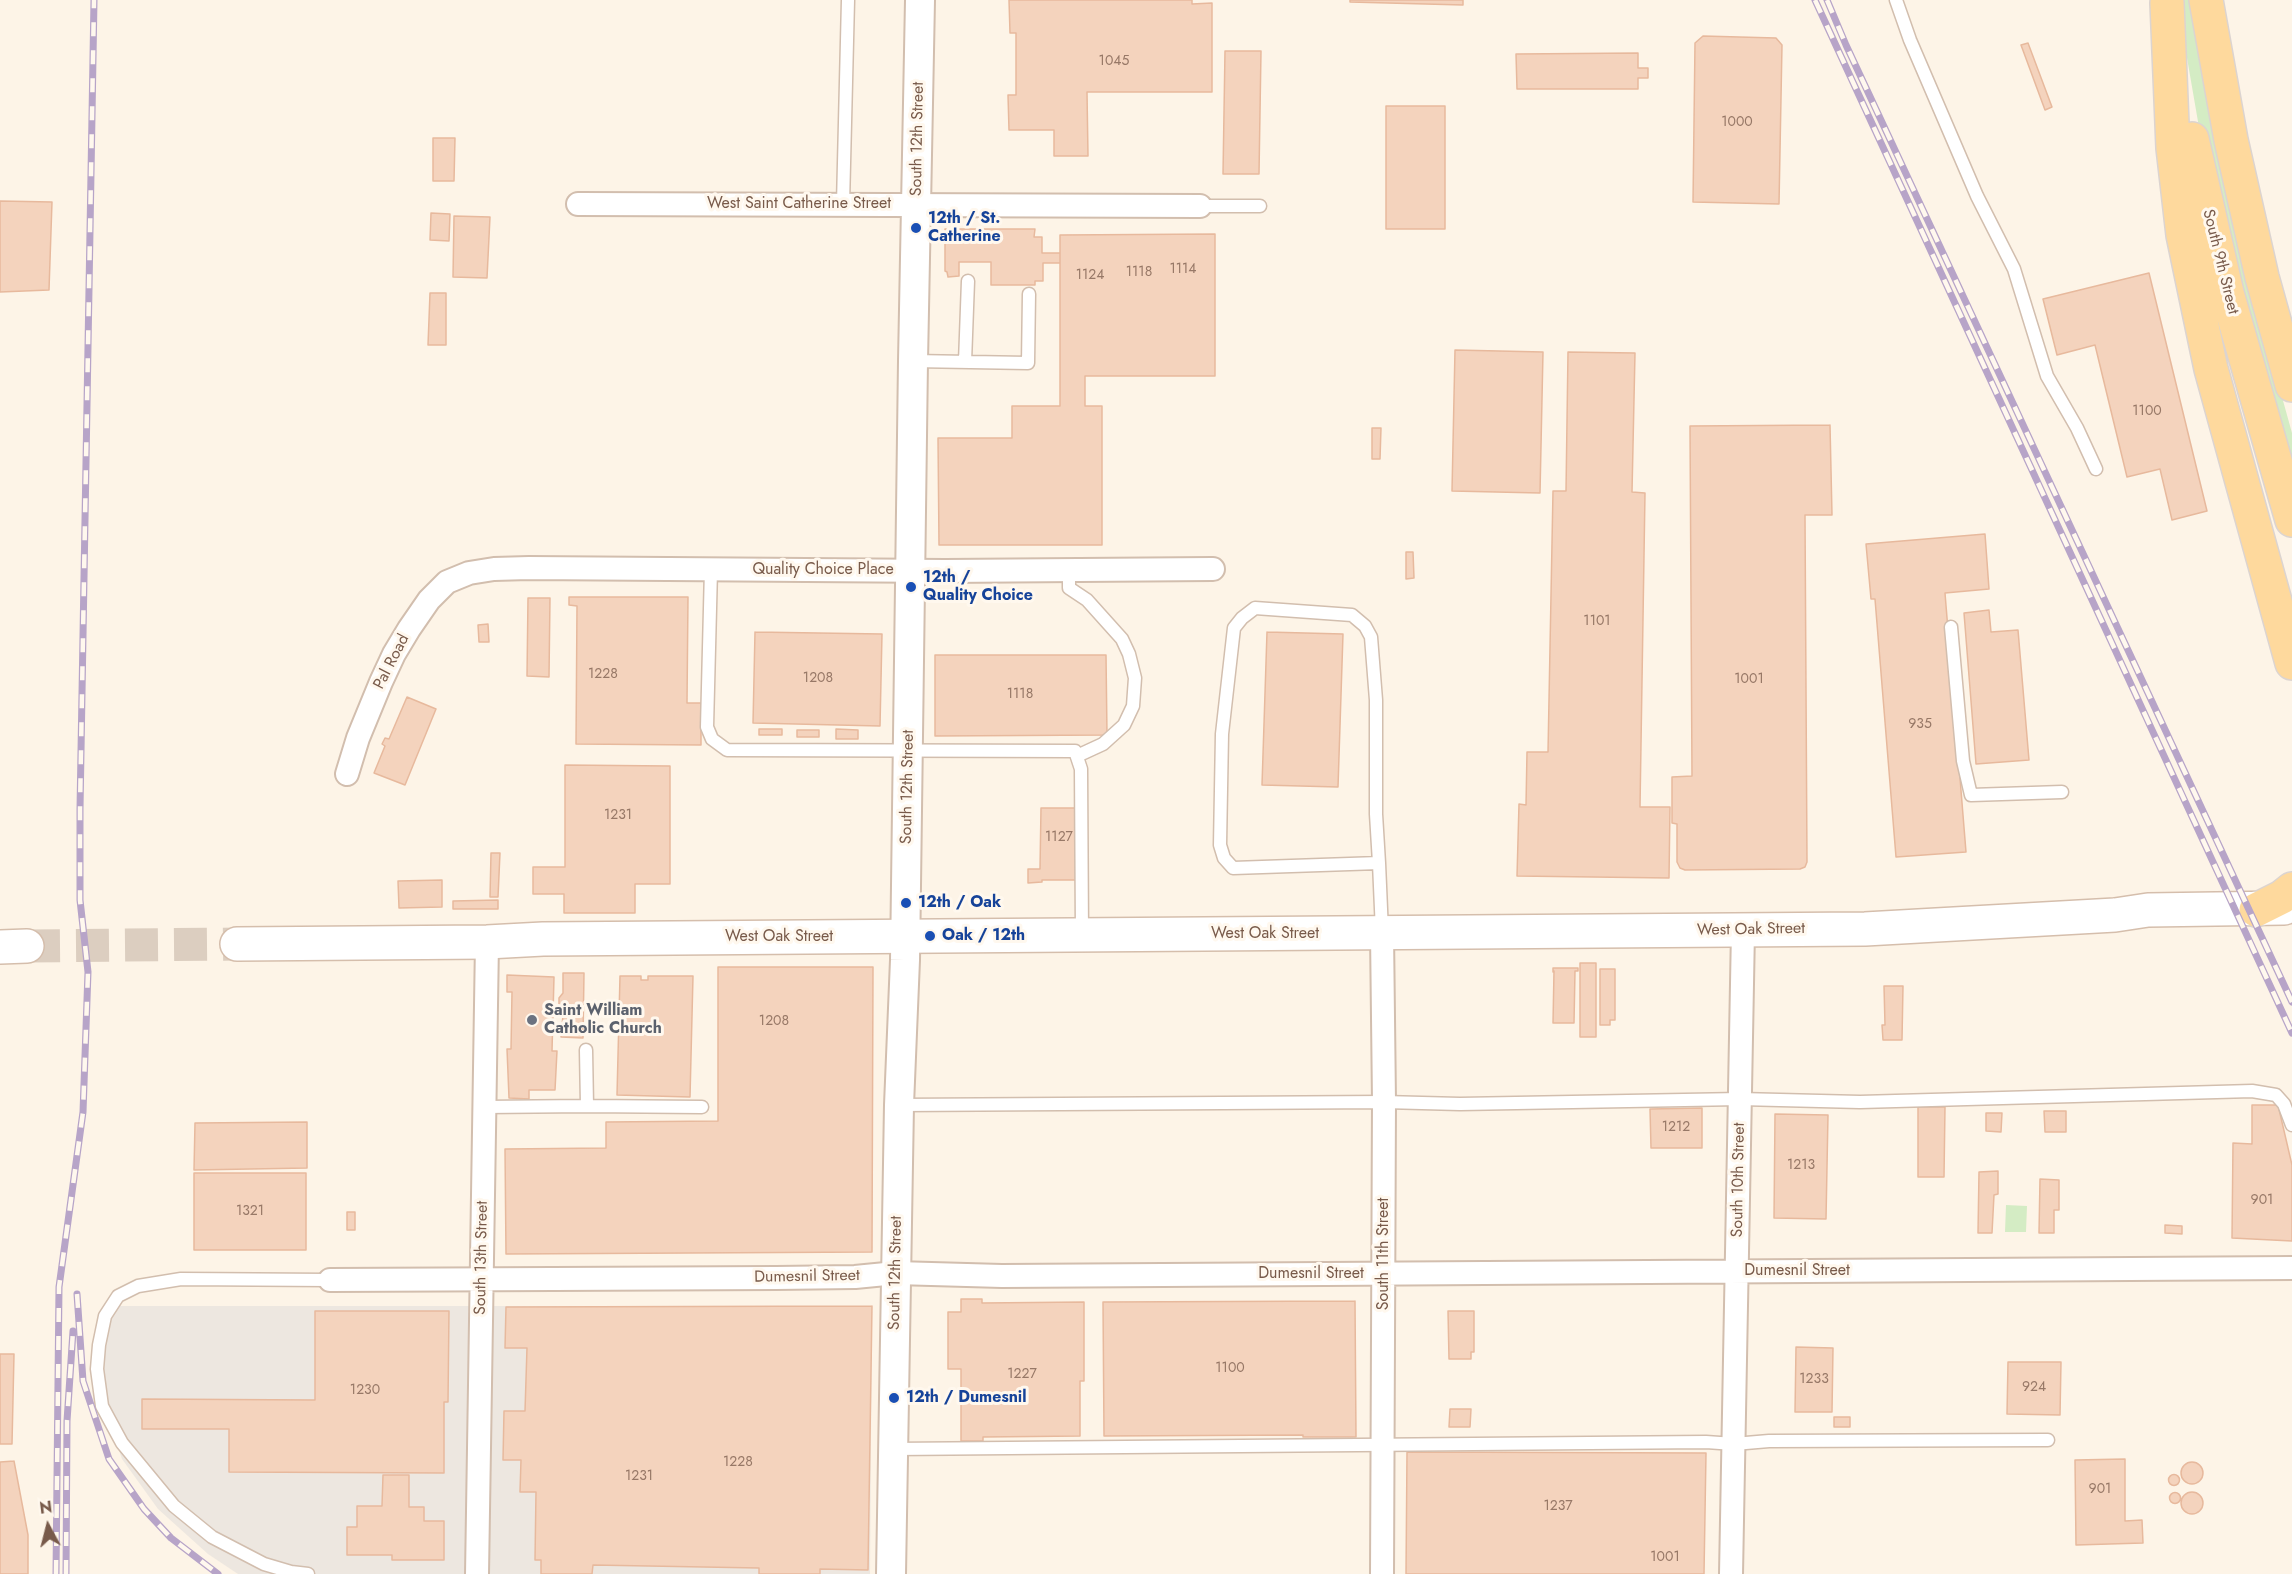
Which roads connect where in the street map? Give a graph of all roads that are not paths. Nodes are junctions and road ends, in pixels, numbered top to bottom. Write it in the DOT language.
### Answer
graph roads {
  1 [pos="848,0"];
  2 [pos="921,0"];
  3 [pos="1896,0"];
  4 [pos="2206,0"];
  5 [pos="2167,2"];
  6 [pos="2231,140"];
  7 [pos="578,204"];
  8 [pos="843,204"];
  9 [pos="917,204"];
  10 [pos="1200,206"];
  11 [pos="1260,206"];
  12 [pos="968,281"];
  13 [pos="1029,294"];
  14 [pos="2292,318"];
  15 [pos="913,361"];
  16 [pos="965,362"];
  17 [pos="2292,384"];
  18 [pos="2096,469"];
  19 [pos="2292,520"];
  20 [pos="711,569"];
  21 [pos="1069,569"];
  22 [pos="1213,569"];
  23 [pos="911,570"];
  24 [pos="469,573"];
  25 [pos="1951,627"];
  26 [pos="2292,663"];
  27 [pos="908,750"];
  28 [pos="1077,756"];
  29 [pos="347,774"];
  30 [pos="2062,792"];
  31 [pos="1379,862"];
  32 [pos="2292,889"];
  33 [pos="2292,908"];
  34 [pos="2256,910"];
  35 [pos="1743,930"];
  36 [pos="1382,933"];
  37 [pos="906,936"];
  38 [pos="1082,936"];
  39 [pos="487,942"];
  40 [pos="237,944"];
  41 [pos="586,1050"];
  42 [pos="1740,1099"];
  43 [pos="1384,1102"];
  44 [pos="899,1105"];
  45 [pos="587,1106"];
  46 [pos="484,1107"];
  47 [pos="702,1107"];
  48 [pos="2292,1125"];
  49 [pos="2292,1268"];
  50 [pos="1738,1272"];
  51 [pos="896,1273"];
  52 [pos="1384,1274"];
  53 [pos="330,1280"];
  54 [pos="481,1280"];
  55 [pos="2048,1440"];
  56 [pos="1383,1444"];
  57 [pos="1734,1444"];
  58 [pos="893,1449"];
  59 [pos="308,1574"];
  60 [pos="477,1574"];
  61 [pos="891,1574"];
  62 [pos="1382,1574"];
  63 [pos="1731,1574"];
  1 -- 8 [label="lane"];
  2 -- 9 [label="street, South 12th Street"];
  3 -- 18 [label="lane"];
  4 -- 6 [label="main road"];
  5 -- 19 [label="main road, South 9th Street"];
  5 -- 26 [label="main road"];
  6 -- 14 [label="main road"];
  6 -- 17 [label="main road"];
  7 -- 8 [label="street, West Saint Catherine Street"];
  8 -- 9 [label="street, West Saint Catherine Street"];
  9 -- 10 [label="street, West Saint Catherine Street"];
  9 -- 15 [label="street, South 12th Street"];
  10 -- 11 [label="lane"];
  12 -- 16 [label="lane"];
  13 -- 16 [label="lane"];
  15 -- 16 [label="lane"];
  15 -- 23 [label="street, South 12th Street"];
  20 -- 23 [label="street, Quality Choice Place"];
  20 -- 24 [label="street, Quality Choice Place"];
  20 -- 27 [label="lane"];
  21 -- 22 [label="street, Quality Choice Place"];
  21 -- 23 [label="street, Quality Choice Place"];
  21 -- 28 [label="lane"];
  23 -- 27 [label="street, South 12th Street"];
  24 -- 29 [label="street, Pal Road"];
  25 -- 30 [label="lane"];
  27 -- 28 [label="lane"];
  27 -- 37 [label="street, South 12th Street"];
  28 -- 38 [label="lane"];
  31 -- 31 [label="lane"];
  31 -- 36 [label="lane"];
  32 -- 34 [label="main road"];
  33 -- 34 [label="main road, West Oak Street"];
  34 -- 35 [label="main road, West Oak Street"];
  35 -- 36 [label="main road, West Oak Street"];
  35 -- 42 [label="street, South 10th Street"];
  36 -- 38 [label="main road, West Oak Street"];
  36 -- 43 [label="street, South 11th Street"];
  37 -- 38 [label="main road, West Oak Street"];
  37 -- 39 [label="main road, West Oak Street"];
  37 -- 44 [label="street, South 12th Street"];
  39 -- 40 [label="main road, West Oak Street"];
  39 -- 46 [label="street, South 13th Street"];
  41 -- 45 [label="lane"];
  42 -- 43 [label="lane"];
  42 -- 48 [label="lane"];
  42 -- 50 [label="street, South 10th Street"];
  43 -- 44 [label="lane"];
  43 -- 52 [label="street, South 11th Street"];
  44 -- 51 [label="street, South 12th Street"];
  45 -- 46 [label="lane"];
  45 -- 47 [label="lane"];
  46 -- 54 [label="street, South 13th Street"];
  49 -- 50 [label="street, Dumesnil Street"];
  50 -- 52 [label="street, Dumesnil Street"];
  50 -- 57 [label="street, South 10th Street"];
  51 -- 52 [label="street, Dumesnil Street"];
  51 -- 54 [label="street, Dumesnil Street"];
  51 -- 58 [label="street, South 12th Street"];
  52 -- 56 [label="street, South 11th Street"];
  53 -- 54 [label="street, Dumesnil Street"];
  53 -- 59 [label="lane"];
  54 -- 60 [label="street, South 13th Street"];
  55 -- 57 [label="lane"];
  56 -- 57 [label="lane"];
  56 -- 58 [label="lane"];
  56 -- 62 [label="street, South 11th Street"];
  57 -- 63 [label="street, South 10th Street"];
  58 -- 61 [label="street, South 12th Street"];
}
